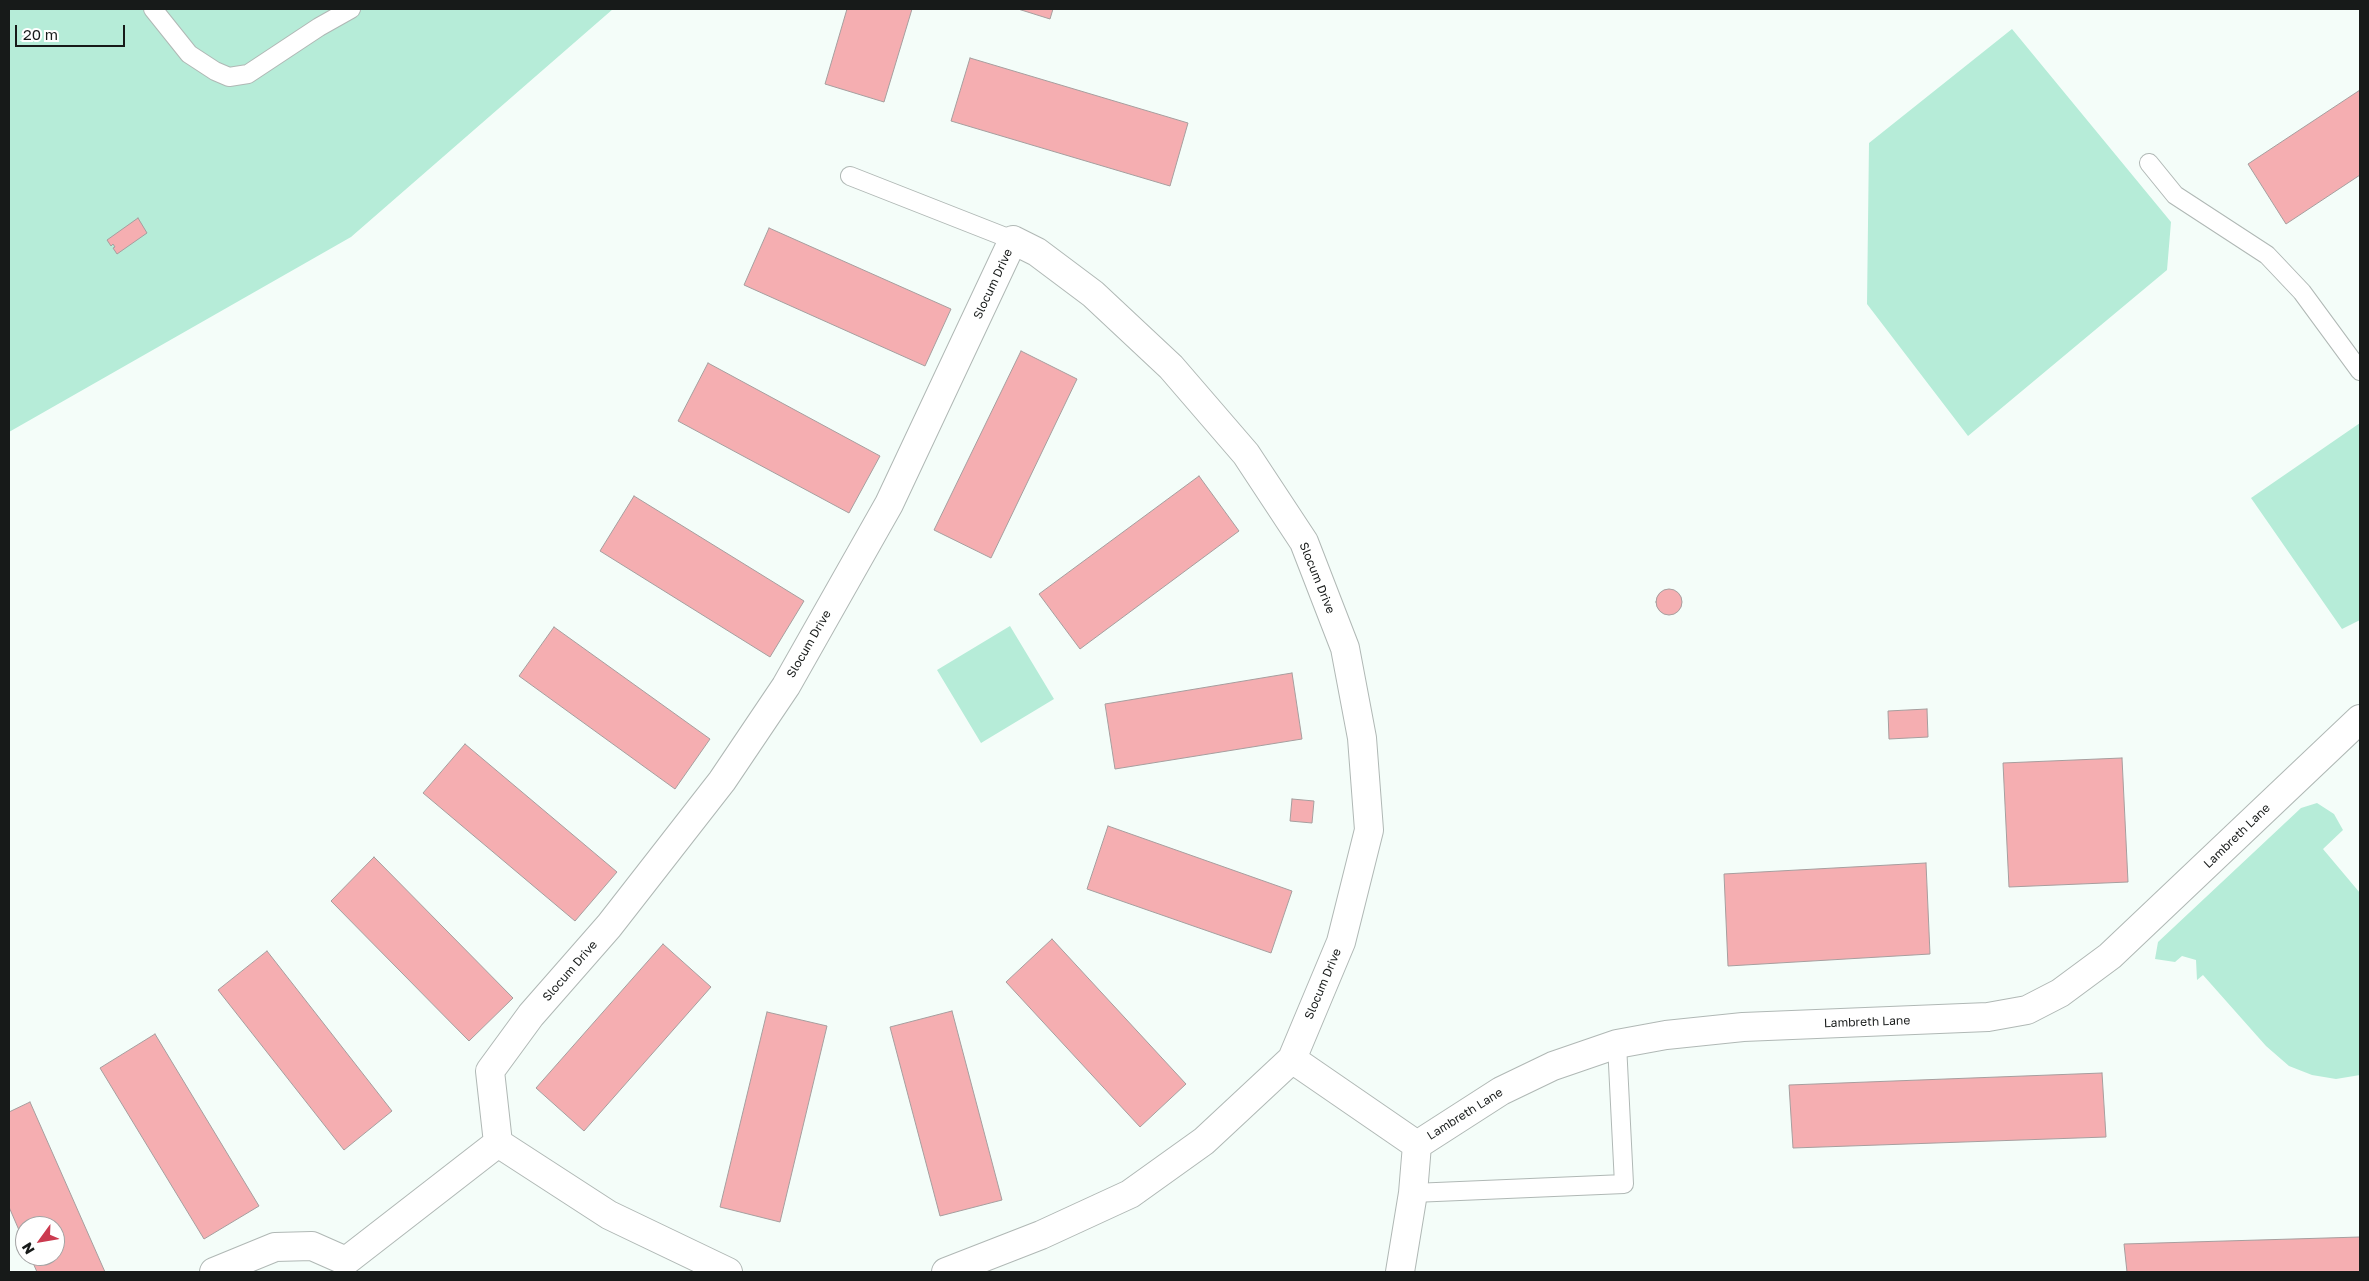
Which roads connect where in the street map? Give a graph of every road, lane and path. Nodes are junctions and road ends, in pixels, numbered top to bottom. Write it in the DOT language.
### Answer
graph roads {
  1 [pos="153,9"];
  2 [pos="351,9"];
  3 [pos="2150,163"];
  4 [pos="850,176"];
  5 [pos="1013,240"];
  6 [pos="2360,371"];
  7 [pos="2360,719"];
  8 [pos="1617,1044"];
  9 [pos="1292,1059"];
  10 [pos="498,1143"];
  11 [pos="1417,1145"];
  12 [pos="1413,1193"];
  13 [pos="349,1267"];
  14 [pos="214,1272"];
  15 [pos="728,1272"];
  16 [pos="946,1272"];
  17 [pos="1400,1272"];
  1 -- 2 [label="lane"];
  3 -- 6 [label="lane"];
  4 -- 5 [label="lane"];
  5 -- 9 [label="street, Slocum Drive"];
  5 -- 10 [label="street, Slocum Drive"];
  7 -- 8 [label="street, Lambreth Lane"];
  8 -- 11 [label="street, Lambreth Lane"];
  8 -- 12 [label="lane"];
  9 -- 11 [label="street"];
  9 -- 16 [label="street, Slocum Drive"];
  10 -- 13 [label="street"];
  10 -- 15 [label="street"];
  11 -- 12 [label="street, Lambreth Lane"];
  12 -- 17 [label="street, Lambreth Lane"];
  13 -- 14 [label="street"];
}
